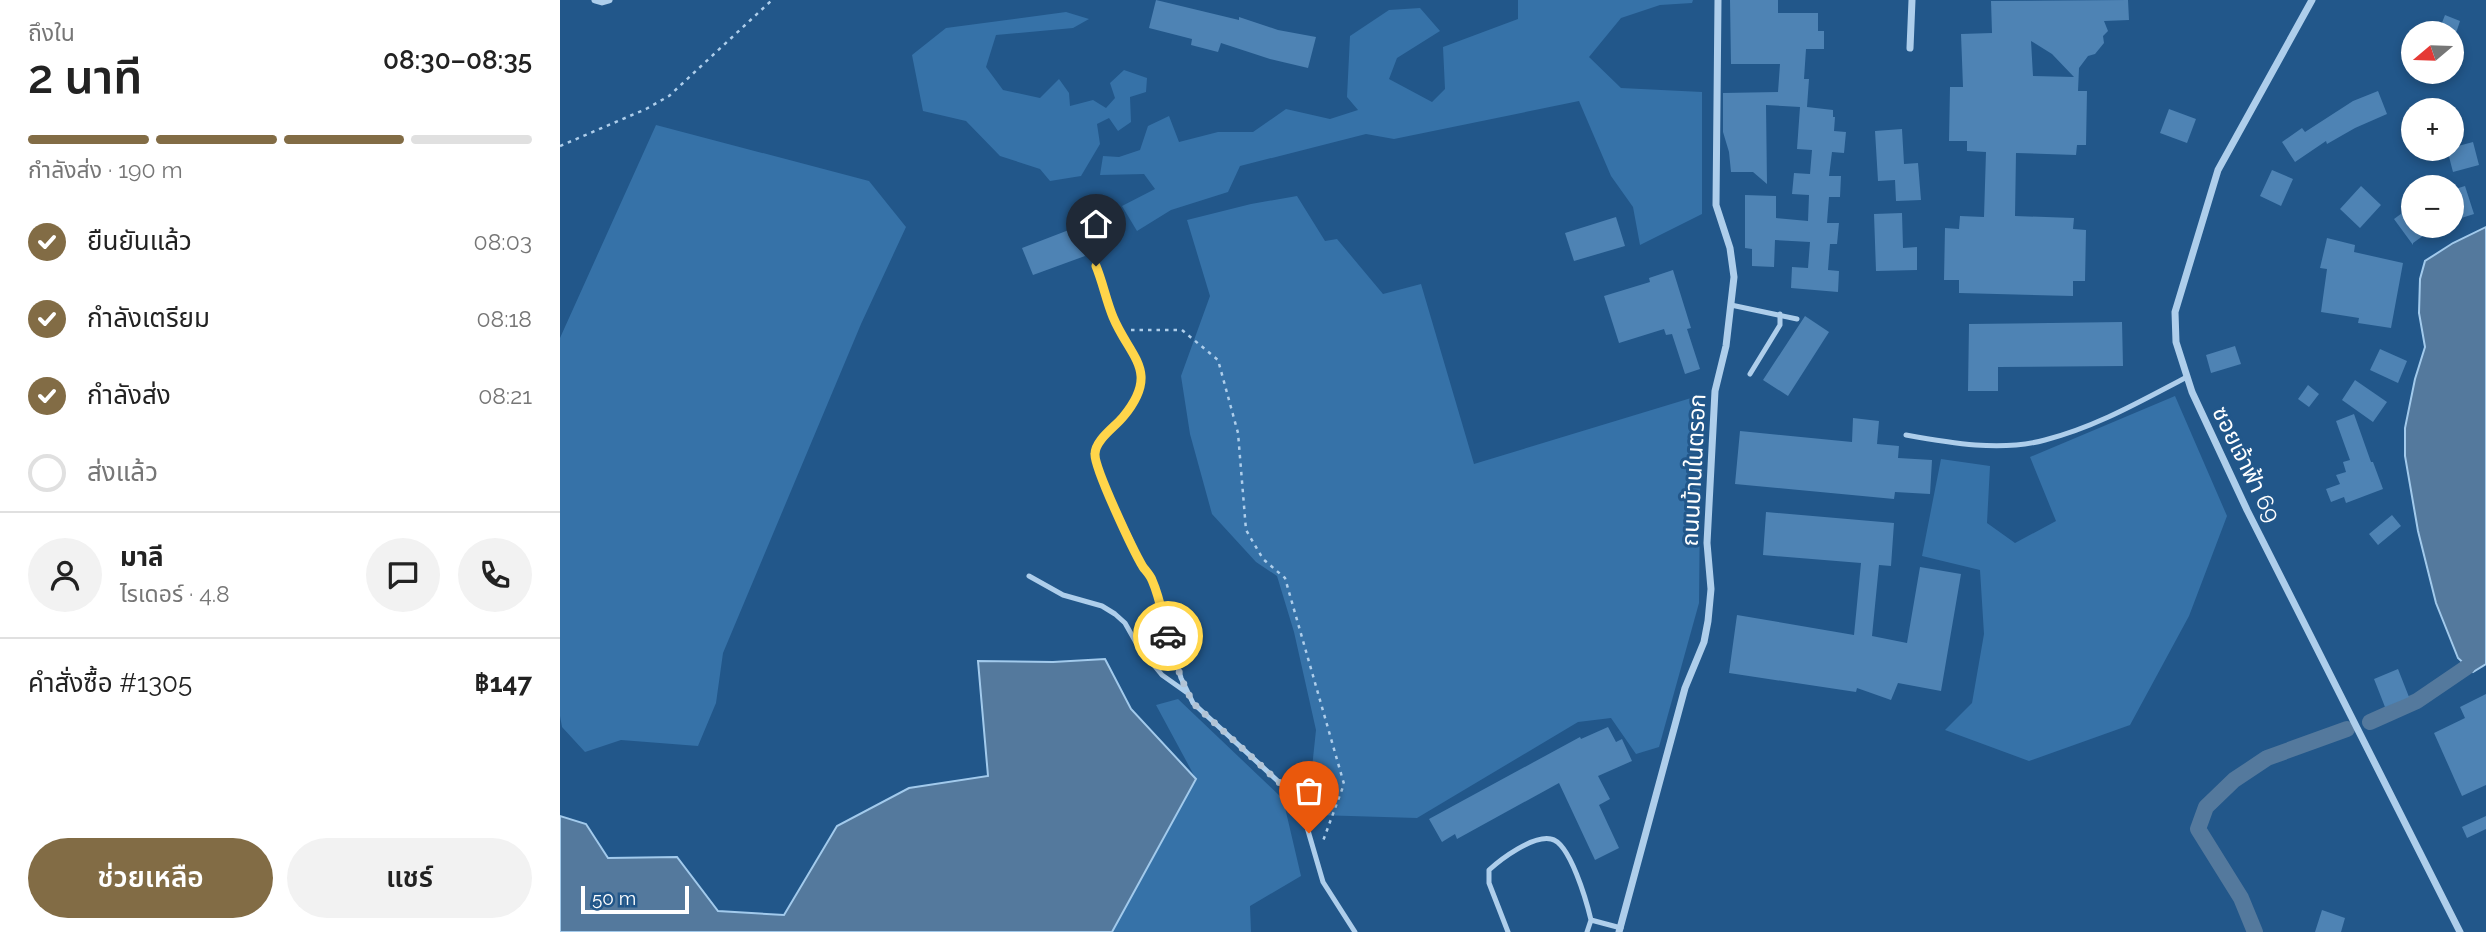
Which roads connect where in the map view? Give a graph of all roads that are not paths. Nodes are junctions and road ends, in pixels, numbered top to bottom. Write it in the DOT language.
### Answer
graph roads {
  1 [pos="594,0"];
  2 [pos="609,0"];
  3 [pos="1718,0"];
  4 [pos="1912,0"];
  5 [pos="2312,0"];
  6 [pos="1910,48"];
  7 [pos="1096,266"];
  8 [pos="1731,305"];
  9 [pos="1780,314"];
  10 [pos="1797,319"];
  11 [pos="1751,374"];
  12 [pos="2187,377"];
  13 [pos="1906,435"];
  14 [pos="1029,576"];
  15 [pos="1188,694"];
  16 [pos="1591,920"];
  17 [pos="1620,930"];
  18 [pos="1355,932"];
  19 [pos="1508,932"];
  20 [pos="1587,932"];
  21 [pos="2460,932"];
  1 -- 2 [label="street"];
  3 -- 8 [label="street, ถนนบ้านในตรอก"];
  4 -- 6 [label="street"];
  5 -- 12 [label="street, ซอยเจ้าฟ้า 69"];
  7 -- 15 [label="lane"];
  8 -- 9 [label="lane"];
  8 -- 17 [label="street, ถนนบ้านในตรอก"];
  9 -- 10 [label="lane"];
  9 -- 11 [label="lane"];
  12 -- 13 [label="lane"];
  12 -- 21 [label="street, ซอยเจ้าฟ้า 69"];
  14 -- 15 [label="lane"];
  15 -- 18 [label="lane"];
  16 -- 17 [label="lane"];
  16 -- 19 [label="lane"];
  16 -- 20 [label="lane"];
}
